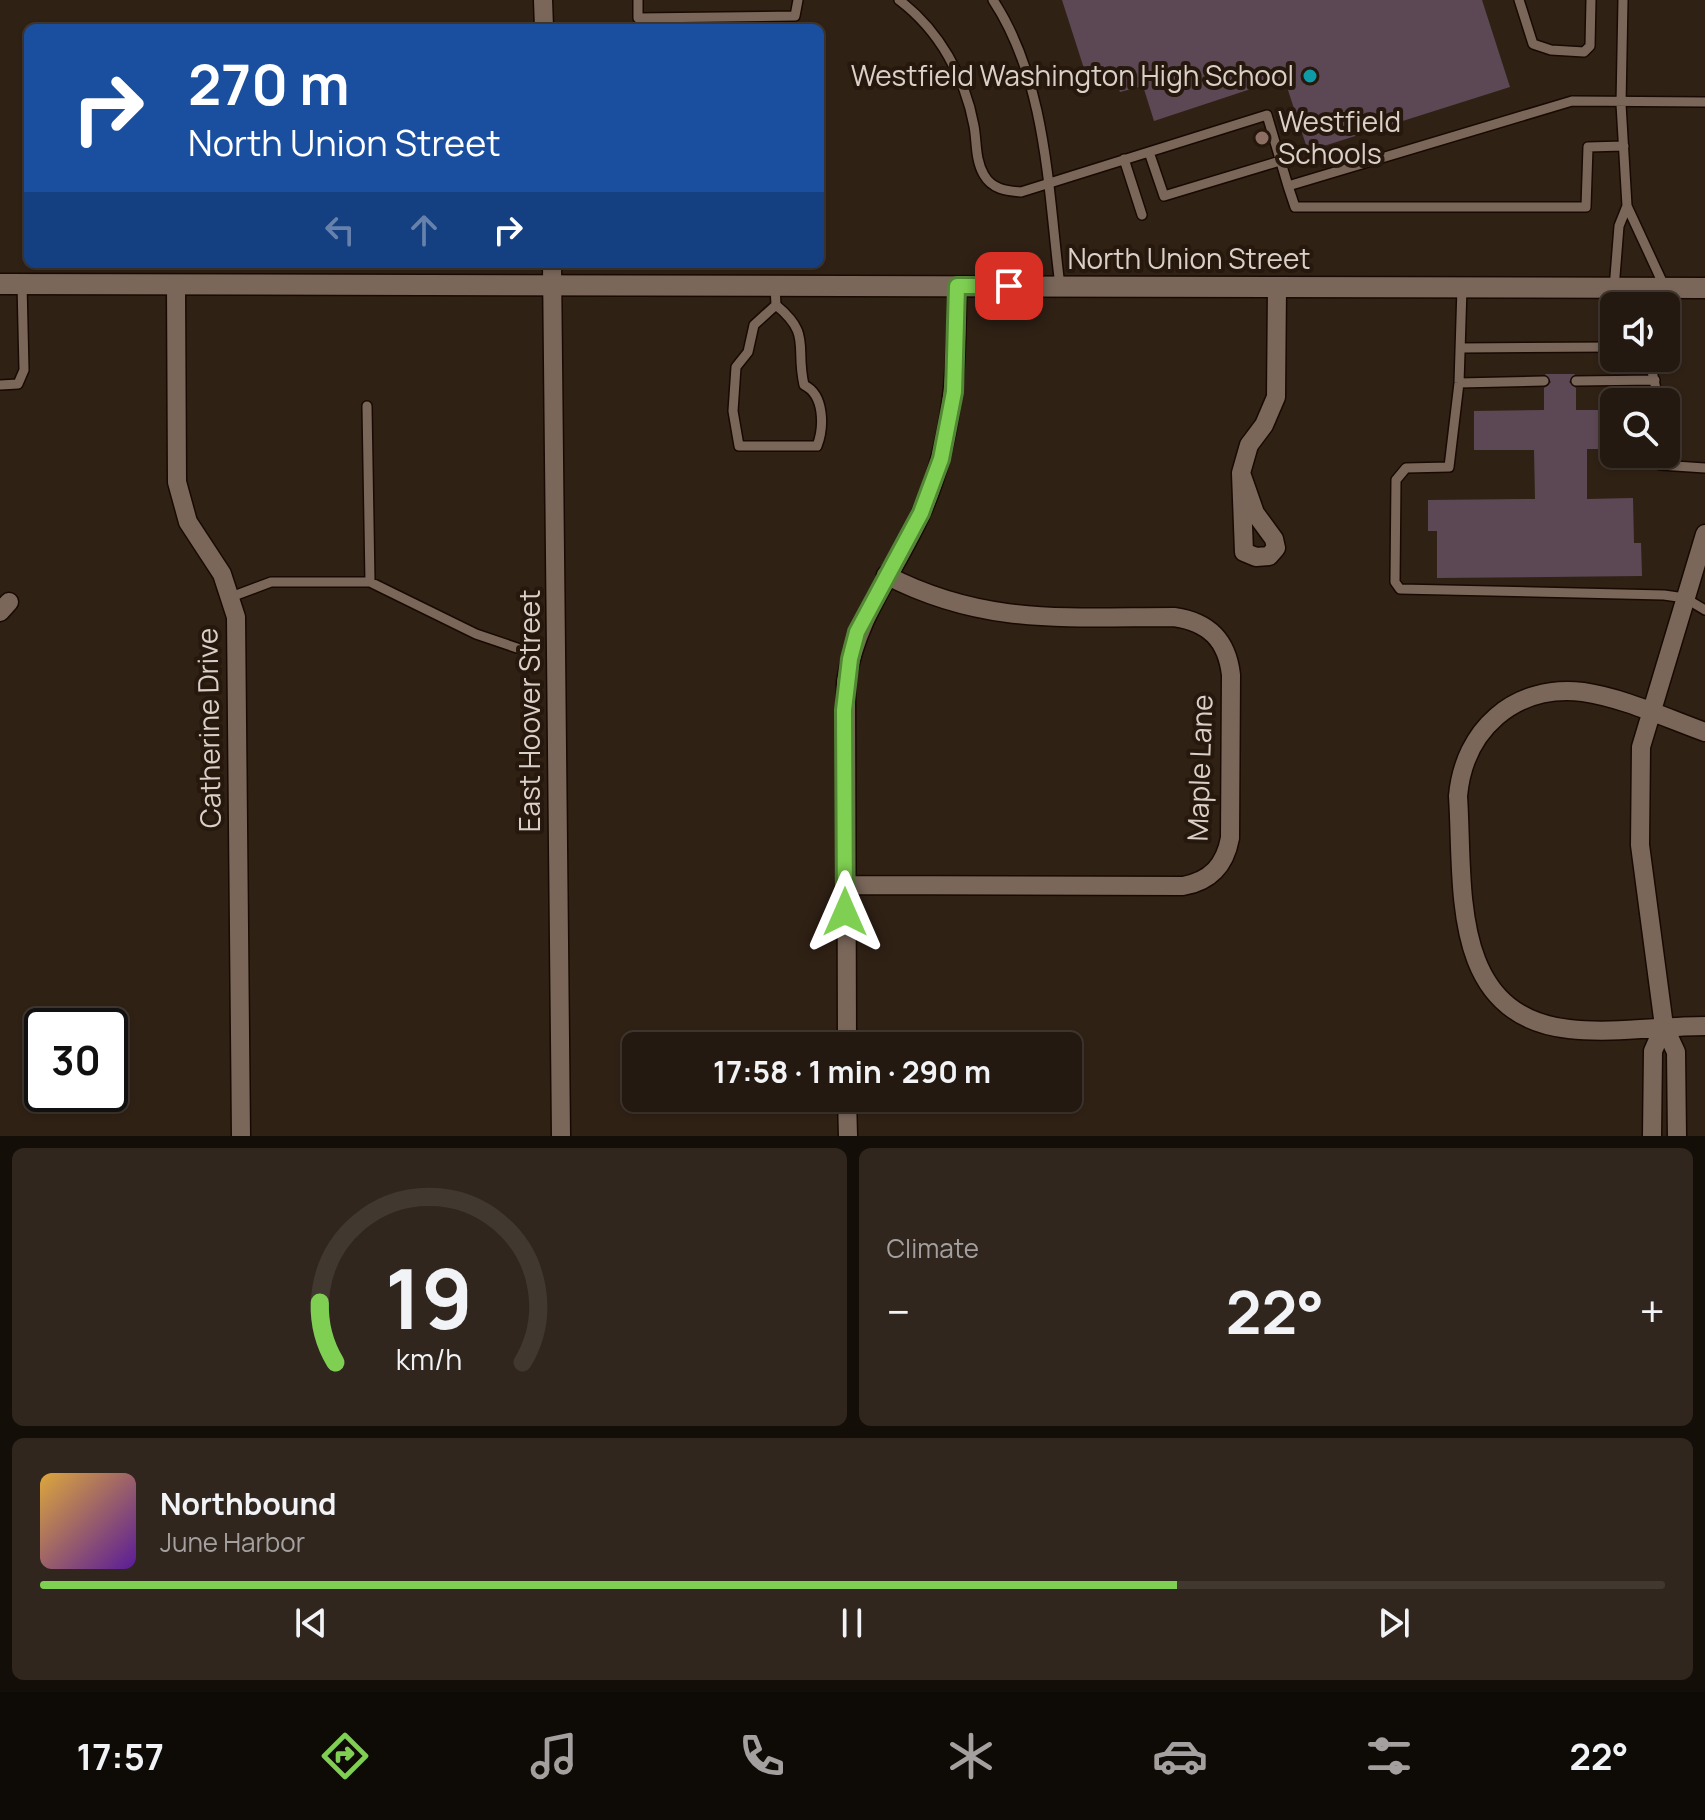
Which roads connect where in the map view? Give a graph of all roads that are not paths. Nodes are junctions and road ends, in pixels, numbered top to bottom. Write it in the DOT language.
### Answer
graph roads {
  1 [pos="543,0"];
  2 [pos="638,0"];
  3 [pos="798,0"];
  4 [pos="899,0"];
  5 [pos="993,0"];
  6 [pos="1519,0"];
  7 [pos="1591,0"];
  8 [pos="1623,0"];
  9 [pos="544,24"];
  10 [pos="1705,102"];
  11 [pos="1621,104"];
  12 [pos="1624,146"];
  13 [pos="1149,152"];
  14 [pos="1124,159"];
  15 [pos="1280,161"];
  16 [pos="1047,183"];
  17 [pos="1288,186"];
  18 [pos="1627,206"];
  19 [pos="1142,215"];
  20 [pos="552,268"];
  21 [pos="0,284"];
  22 [pos="22,284"];
  23 [pos="176,285"];
  24 [pos="553,285"];
  25 [pos="957,286"];
  26 [pos="1060,286"];
  27 [pos="1277,287"];
  28 [pos="1462,288"];
  29 [pos="1665,288"];
  30 [pos="1705,288"];
  31 [pos="1614,289"];
  32 [pos="776,296"];
  33 [pos="1600,347"];
  34 [pos="1460,348"];
  35 [pos="1653,372"];
  36 [pos="1655,380"];
  37 [pos="1544,381"];
  38 [pos="1576,381"];
  39 [pos="1459,383"];
  40 [pos="0,385"];
  41 [pos="1656,388"];
  42 [pos="367,406"];
  43 [pos="1680,466"];
  44 [pos="1705,468"];
  45 [pos="1241,473"];
  46 [pos="1705,534"];
  47 [pos="886,575"];
  48 [pos="370,582"];
  49 [pos="231,597"];
  50 [pos="1685,598"];
  51 [pos="1705,610"];
  52 [pos="517,648"];
  53 [pos="1649,712"];
  54 [pos="1705,732"];
  55 [pos="845,885"];
  56 [pos="1664,1026"];
  57 [pos="1705,1026"];
  58 [pos="847,1032"];
  59 [pos="847,1112"];
  60 [pos="241,1136"];
  61 [pos="561,1136"];
  62 [pos="848,1136"];
  63 [pos="1652,1136"];
  64 [pos="1677,1136"];
  1 -- 9 [label="street"];
  2 -- 3 [label="lane"];
  4 -- 16 [label="lane"];
  5 -- 16 [label="lane"];
  6 -- 7 [label="lane"];
  8 -- 11 [label="lane"];
  10 -- 11 [label="lane"];
  11 -- 12 [label="lane"];
  11 -- 17 [label="lane"];
  12 -- 17 [label="lane"];
  12 -- 18 [label="lane"];
  13 -- 14 [label="lane"];
  13 -- 15 [label="lane"];
  13 -- 15 [label="lane"];
  14 -- 16 [label="lane"];
  14 -- 19 [label="lane"];
  15 -- 17 [label="lane"];
  16 -- 26 [label="lane"];
  18 -- 29 [label="lane"];
  18 -- 31 [label="lane"];
  20 -- 24 [label="street, East Hoover Street"];
  21 -- 22 [label="street, North Union Street"];
  22 -- 23 [label="street, North Union Street"];
  22 -- 40 [label="lane"];
  23 -- 24 [label="street, North Union Street"];
  23 -- 49 [label="street, Catherine Drive"];
  24 -- 32 [label="street, North Union Street"];
  24 -- 61 [label="street, East Hoover Street"];
  25 -- 26 [label="street, North Union Street"];
  25 -- 32 [label="street, North Union Street"];
  25 -- 47 [label="street"];
  26 -- 27 [label="street, North Union Street"];
  27 -- 28 [label="street, North Union Street"];
  27 -- 45 [label="street"];
  28 -- 31 [label="street, North Union Street"];
  28 -- 34 [label="lane"];
  29 -- 30 [label="street, North Union Street"];
  29 -- 31 [label="street, North Union Street"];
  32 -- 32 [label="lane"];
  33 -- 34 [label="lane"];
  34 -- 39 [label="lane"];
  35 -- 36 [label="lane"];
  36 -- 38 [label="lane"];
  36 -- 41 [label="lane"];
  37 -- 39 [label="lane"];
  39 -- 50 [label="lane"];
  42 -- 48 [label="lane"];
  43 -- 44 [label="lane"];
  46 -- 50 [label="street"];
  47 -- 55 [label="street"];
  47 -- 55 [label="street, Maple Lane"];
  48 -- 49 [label="lane"];
  48 -- 52 [label="lane"];
  49 -- 60 [label="street, Catherine Drive"];
  50 -- 51 [label="lane"];
  50 -- 53 [label="street"];
  53 -- 54 [label="street"];
  53 -- 56 [label="street"];
  53 -- 56 [label="street"];
  55 -- 58 [label="street"];
  56 -- 57 [label="street"];
  56 -- 63 [label="street"];
  56 -- 64 [label="street"];
  59 -- 62 [label="street"];
}
